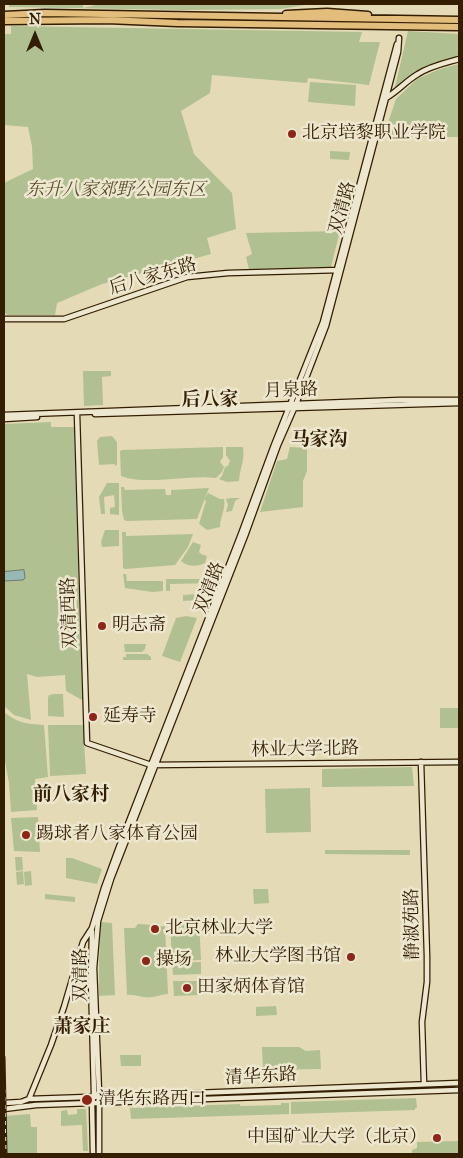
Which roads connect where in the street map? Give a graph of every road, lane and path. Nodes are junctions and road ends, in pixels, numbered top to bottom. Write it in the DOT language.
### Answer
graph roads {
  1 [pos="4,15"];
  2 [pos="459,16"];
  3 [pos="227,17"];
  4 [pos="459,20"];
  5 [pos="4,21"];
  6 [pos="362,22"];
  7 [pos="459,28"];
  8 [pos="459,59"];
  9 [pos="384,98"];
  10 [pos="339,270"];
  11 [pos="4,319"];
  12 [pos="459,402"];
  13 [pos="292,406"];
  14 [pos="77,414"];
  15 [pos="4,415"];
  16 [pos="4,419"];
  17 [pos="421,762"];
  18 [pos="459,762"];
  19 [pos="154,765"];
  20 [pos="92,928"];
  21 [pos="459,1083"];
  22 [pos="425,1084"];
  23 [pos="429,1090"];
  24 [pos="459,1090"];
  25 [pos="420,1091"];
  26 [pos="96,1094"];
  27 [pos="29,1099"];
  28 [pos="92,1102"];
  29 [pos="98,1102"];
  30 [pos="4,1103"];
  31 [pos="4,1109"];
  32 [pos="93,1154"];
  33 [pos="100,1154"];
  1 -- 3 [label="highway"];
  2 -- 3 [label="highway"];
  3 -- 6 [label="highway"];
  4 -- 6 [label="highway"];
  5 -- 6 [label="highway"];
  6 -- 7 [label="highway"];
  8 -- 9 [label="main road"];
  9 -- 9 [label="main road"];
  9 -- 10 [label="main road, 双清路"];
  10 -- 11 [label="main road, 后八家东路"];
  10 -- 13 [label="main road, 双清路"];
  12 -- 13 [label="main road, 月泉路"];
  13 -- 14 [label="main road, 月泉路"];
  13 -- 15 [label="main road, 月泉路"];
  13 -- 19 [label="main road, 双清路"];
  14 -- 16 [label="main road, 月泉路"];
  14 -- 19 [label="main road, 双清西路"];
  17 -- 18 [label="main road, 林业大学北路"];
  17 -- 19 [label="main road, 林业大学北路"];
  17 -- 22 [label="main road, 静淑苑路"];
  19 -- 20 [label="main road, 双清路"];
  19 -- 26 [label="main road, 双清路"];
  20 -- 26 [label="main road, 双清路"];
  20 -- 27 [label="main road, 双清路"];
  21 -- 22 [label="main road, 清华东路"];
  22 -- 23 [label="main road"];
  22 -- 25 [label="main road"];
  22 -- 26 [label="main road, 清华东路"];
  23 -- 24 [label="main road, 清华东路"];
  23 -- 25 [label="main road, 清华东路"];
  25 -- 29 [label="main road, 清华东路"];
  26 -- 27 [label="main road, 清华东路"];
  26 -- 28 [label="main road"];
  26 -- 29 [label="main road"];
  27 -- 30 [label="main road, 清华东路"];
  28 -- 29 [label="main road, 清华东路"];
  28 -- 31 [label="main road, 清华东路"];
  28 -- 32 [label="main road"];
  29 -- 33 [label="main road"];
}
